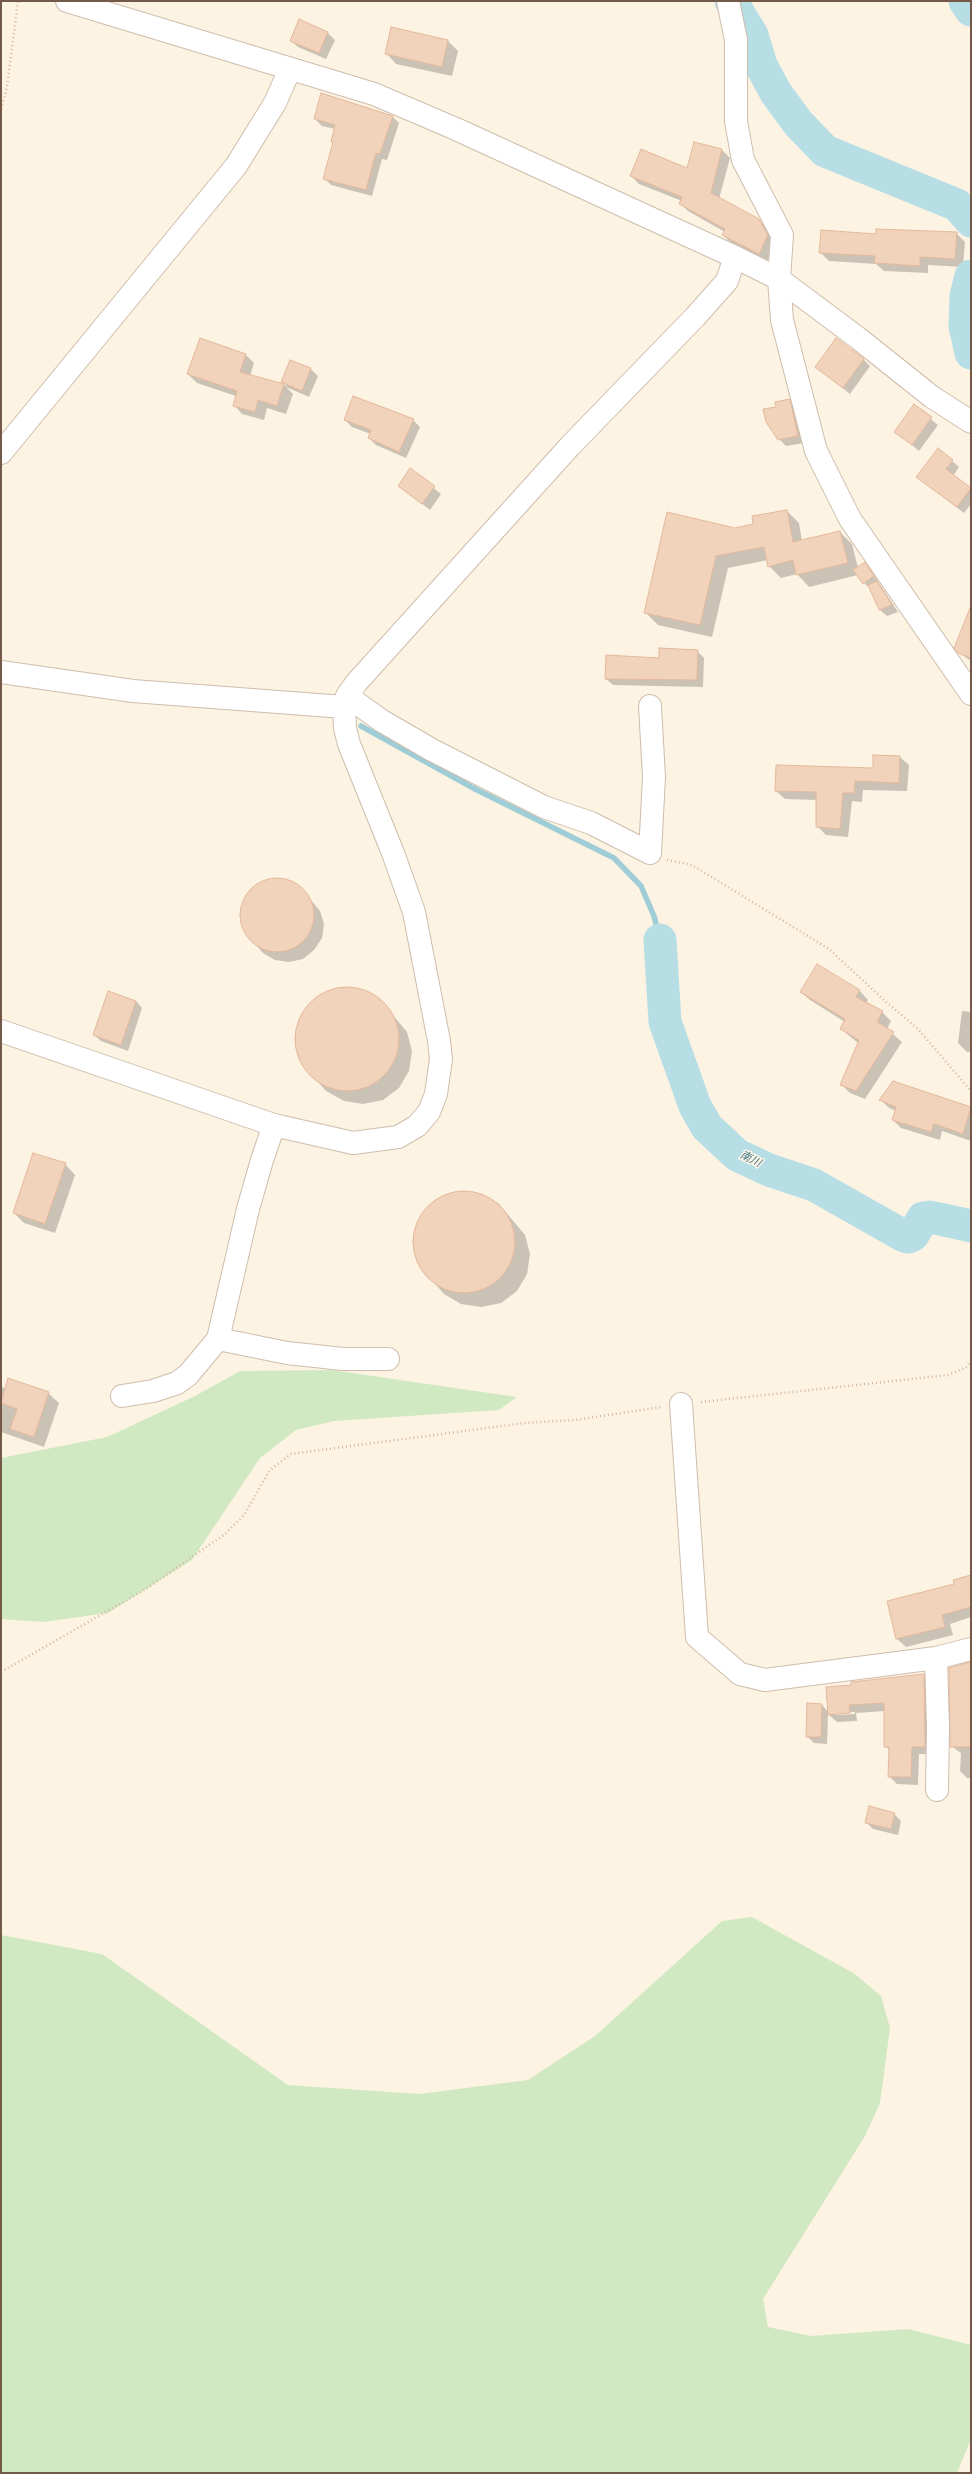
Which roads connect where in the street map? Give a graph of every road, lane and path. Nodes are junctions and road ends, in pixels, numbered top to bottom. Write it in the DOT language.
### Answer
graph roads {
  1 [pos="18,1"];
  2 [pos="67,1"];
  3 [pos="728,1"];
  4 [pos="290,69"];
  5 [pos="1,109"];
  6 [pos="735,257"];
  7 [pos="779,280"];
  8 [pos="971,422"];
  9 [pos="1,453"];
  10 [pos="1,672"];
  11 [pos="971,694"];
  12 [pos="345,701"];
  13 [pos="650,706"];
  14 [pos="650,853"];
  15 [pos="1,1031"];
  16 [pos="971,1091"];
  17 [pos="274,1125"];
  18 [pos="218,1339"];
  19 [pos="388,1359"];
  20 [pos="971,1360"];
  21 [pos="122,1396"];
  22 [pos="681,1404"];
  23 [pos="971,1649"];
  24 [pos="936,1658"];
  25 [pos="1,1672"];
  26 [pos="937,1790"];
  1 -- 5 [label="path"];
  2 -- 4 [label="street"];
  3 -- 7 [label="street"];
  4 -- 6 [label="street"];
  4 -- 9 [label="street"];
  6 -- 7 [label="street"];
  6 -- 12 [label="street"];
  7 -- 8 [label="street"];
  7 -- 11 [label="street"];
  10 -- 12 [label="street"];
  12 -- 14 [label="street"];
  12 -- 17 [label="street"];
  13 -- 14 [label="street"];
  14 -- 16 [label="path"];
  15 -- 17 [label="street"];
  17 -- 18 [label="street"];
  18 -- 19 [label="street"];
  18 -- 21 [label="street"];
  20 -- 22 [label="path"];
  22 -- 24 [label="street"];
  22 -- 25 [label="path"];
  23 -- 24 [label="street"];
  24 -- 26 [label="street"];
}
